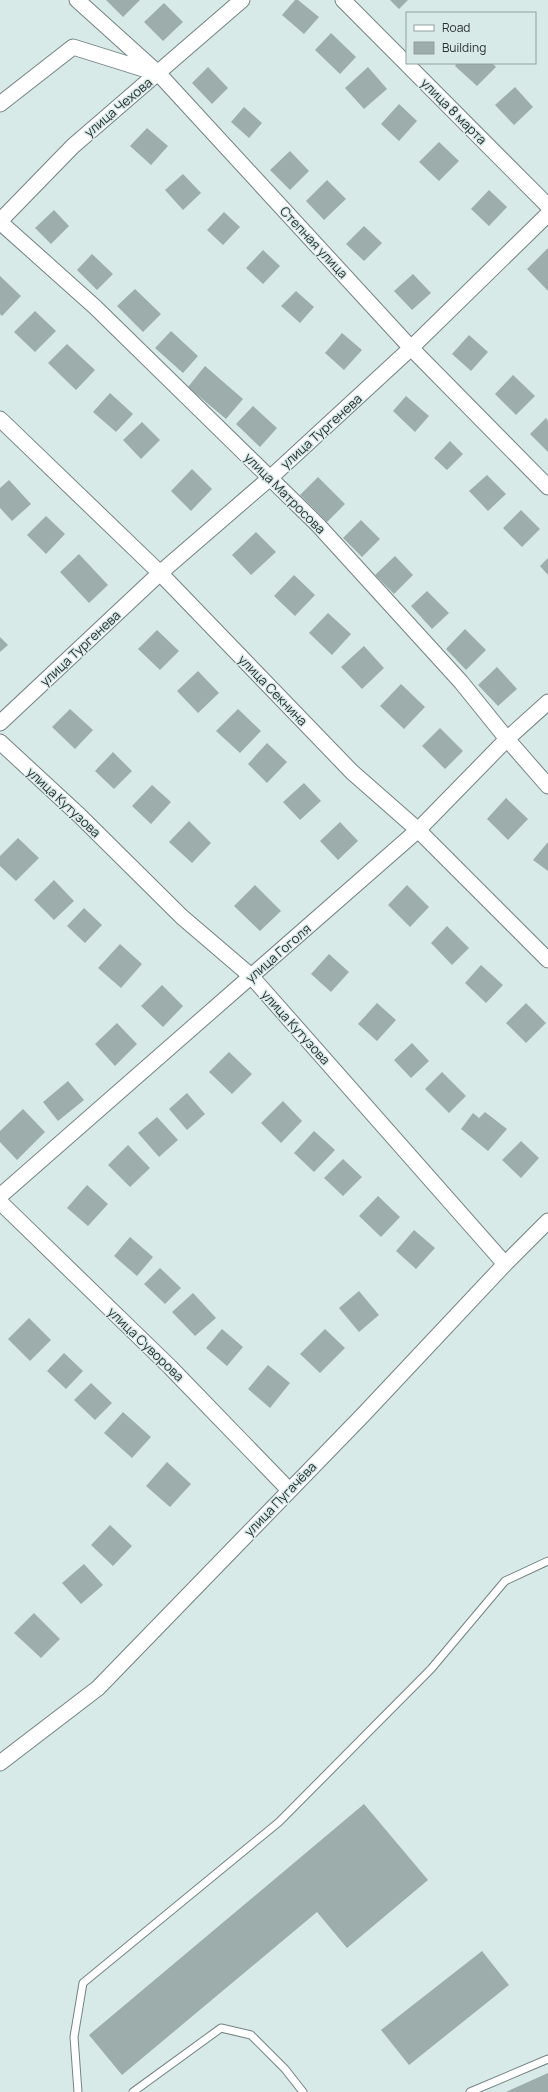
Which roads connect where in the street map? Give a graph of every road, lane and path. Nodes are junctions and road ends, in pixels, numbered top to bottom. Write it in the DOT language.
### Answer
graph roads {
  1 [pos="77,0"];
  2 [pos="242,0"];
  3 [pos="343,0"];
  4 [pos="406,63"];
  5 [pos="407,64"];
  6 [pos="158,74"];
  7 [pos="0,104"];
  8 [pos="548,206"];
  9 [pos="548,214"];
  10 [pos="0,221"];
  11 [pos="411,348"];
  12 [pos="0,419"];
  13 [pos="270,478"];
  14 [pos="548,487"];
  15 [pos="160,573"];
  16 [pos="548,702"];
  17 [pos="0,723"];
  18 [pos="507,739"];
  19 [pos="0,742"];
  20 [pos="548,786"];
  21 [pos="418,830"];
  22 [pos="548,960"];
  23 [pos="251,976"];
  24 [pos="0,1196"];
  25 [pos="0,1202"];
  26 [pos="548,1221"];
  27 [pos="504,1264"];
  28 [pos="289,1490"];
  29 [pos="548,1561"];
  30 [pos="0,1763"];
  31 [pos="548,2060"];
  32 [pos="78,2092"];
  33 [pos="134,2092"];
  34 [pos="303,2092"];
  35 [pos="470,2092"];
  1 -- 6 [label="street, Степная улица"];
  2 -- 6 [label="street, улица Чехова"];
  3 -- 4 [label="street, улица 8 марта"];
  5 -- 8 [label="street, улица 8 марта"];
  6 -- 7 [label="street"];
  6 -- 10 [label="street, улица Чехова"];
  6 -- 11 [label="street, Степная улица"];
  9 -- 11 [label="street, улица Тургенева"];
  10 -- 13 [label="street, улица Матросова"];
  11 -- 13 [label="street, улица Тургенева"];
  11 -- 14 [label="street, Степная улица"];
  12 -- 15 [label="street, улица Секнина"];
  13 -- 15 [label="street, улица Тургенева"];
  13 -- 18 [label="street, улица Матросова"];
  15 -- 17 [label="street, улица Тургенева"];
  15 -- 21 [label="street, улица Секнина"];
  16 -- 18 [label="street, улица Гоголя"];
  18 -- 20 [label="street, улица Матросова"];
  18 -- 21 [label="street, улица Гоголя"];
  19 -- 23 [label="street, улица Кутузова"];
  21 -- 22 [label="street, улица Секнина"];
  21 -- 23 [label="street, улица Гоголя"];
  23 -- 24 [label="street, улица Гоголя"];
  23 -- 27 [label="street, улица Кутузова"];
  25 -- 28 [label="street, улица Суворова"];
  26 -- 27 [label="street, улица Пугачёва"];
  27 -- 28 [label="street, улица Пугачёва"];
  28 -- 30 [label="street, улица Пугачёва"];
  29 -- 32 [label="lane"];
  31 -- 35 [label="lane"];
  33 -- 34 [label="lane"];
}
